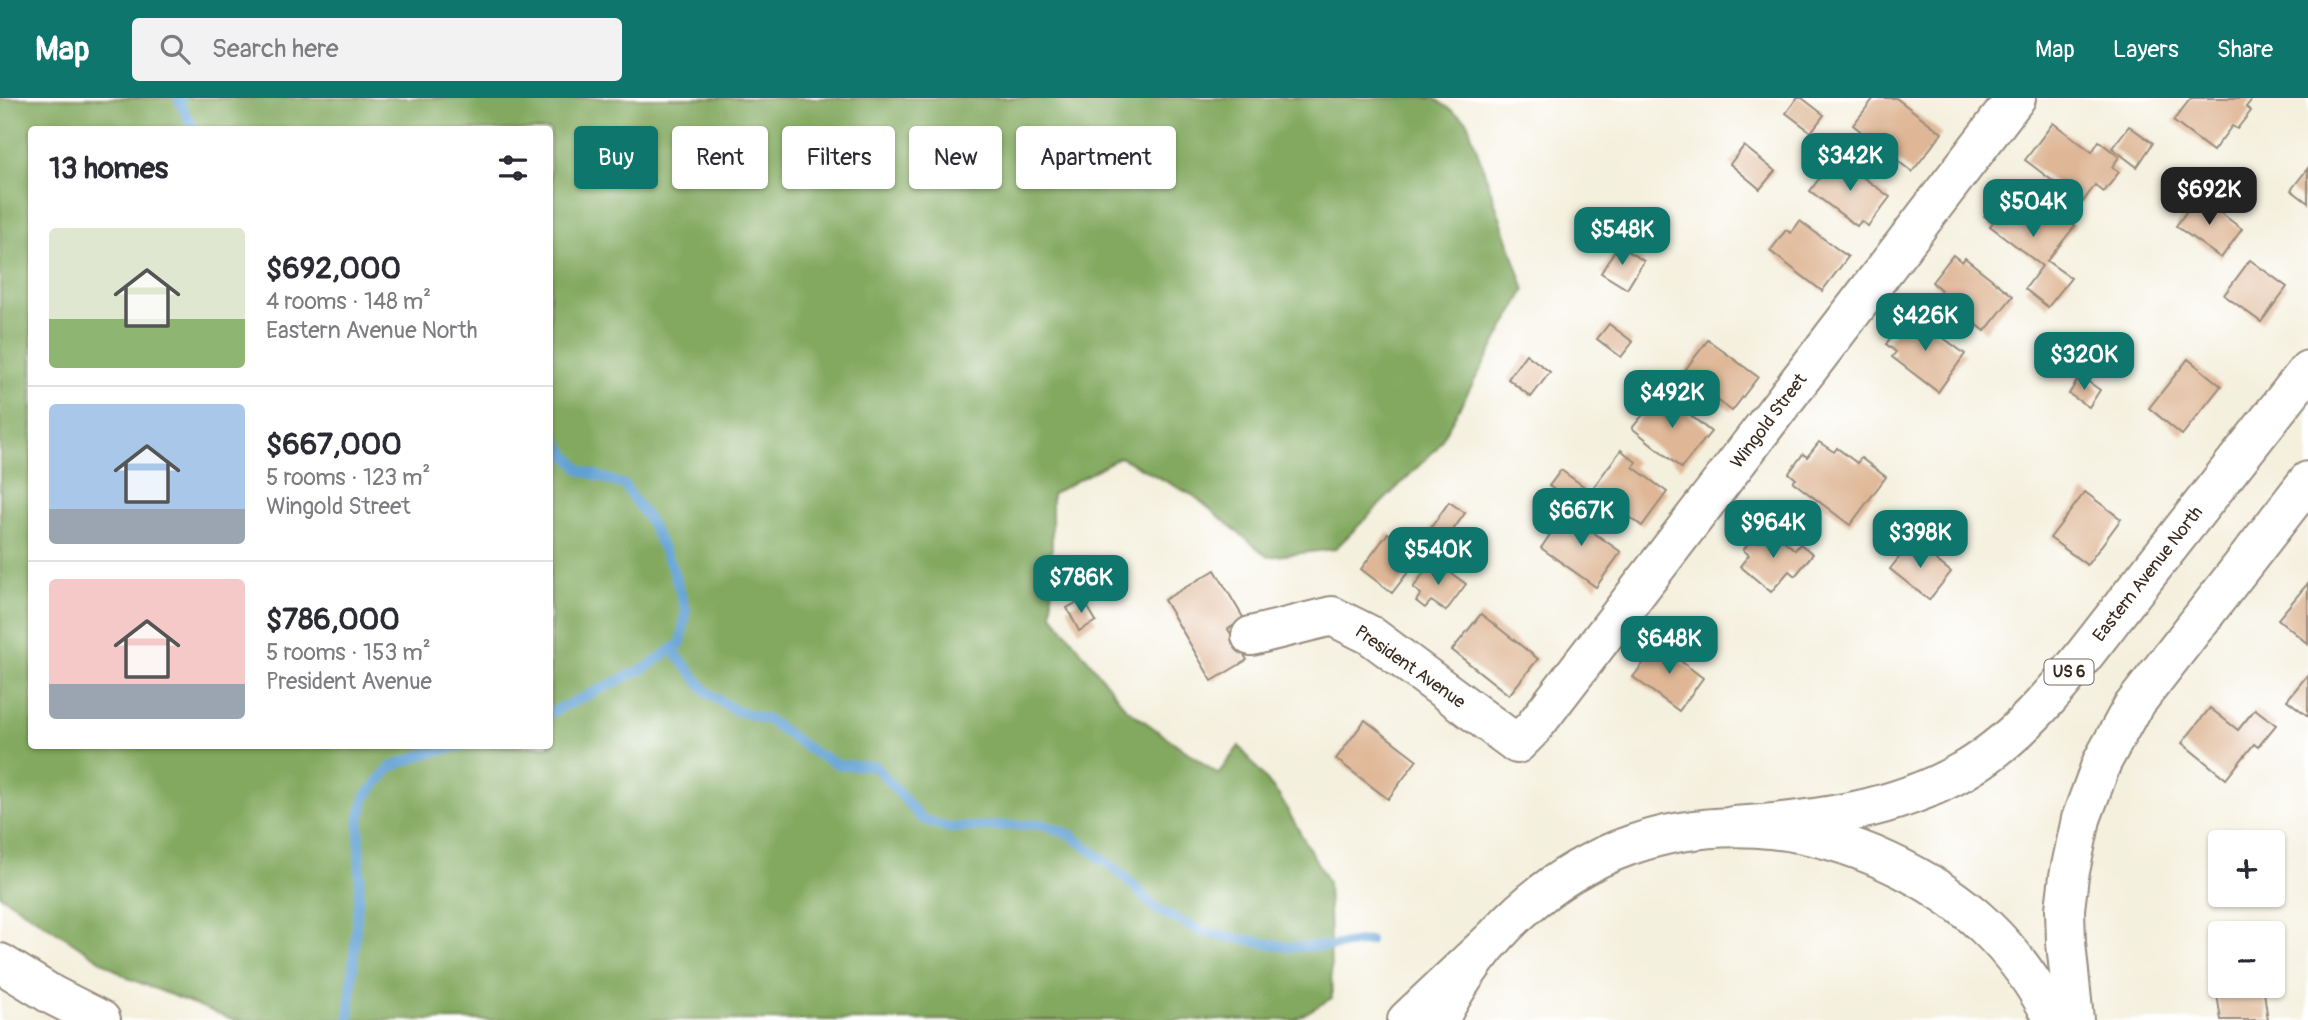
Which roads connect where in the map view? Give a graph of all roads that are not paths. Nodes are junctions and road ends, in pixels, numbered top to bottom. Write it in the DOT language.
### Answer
graph roads {
  1 [pos="2016,98"];
  2 [pos="2308,370"];
  3 [pos="2308,481"];
  4 [pos="1251,636"];
  5 [pos="1520,742"];
  6 [pos="1733,826"];
  7 [pos="1495,937"];
  8 [pos="0,963"];
  9 [pos="101,1020"];
  10 [pos="1407,1020"];
  11 [pos="1439,1020"];
  12 [pos="2054,1020"];
  13 [pos="2074,1020"];
  1 -- 5 [label="main road, Wingold Street"];
  2 -- 6 [label="main road, Eastern Avenue North / US 6"];
  3 -- 13 [label="main road"];
  4 -- 5 [label="main road, President Avenue"];
  6 -- 7 [label="main road, US 6"];
  6 -- 12 [label="main road"];
  7 -- 10 [label="main road"];
  7 -- 11 [label="main road, US 6"];
  8 -- 9 [label="main road"];
}
